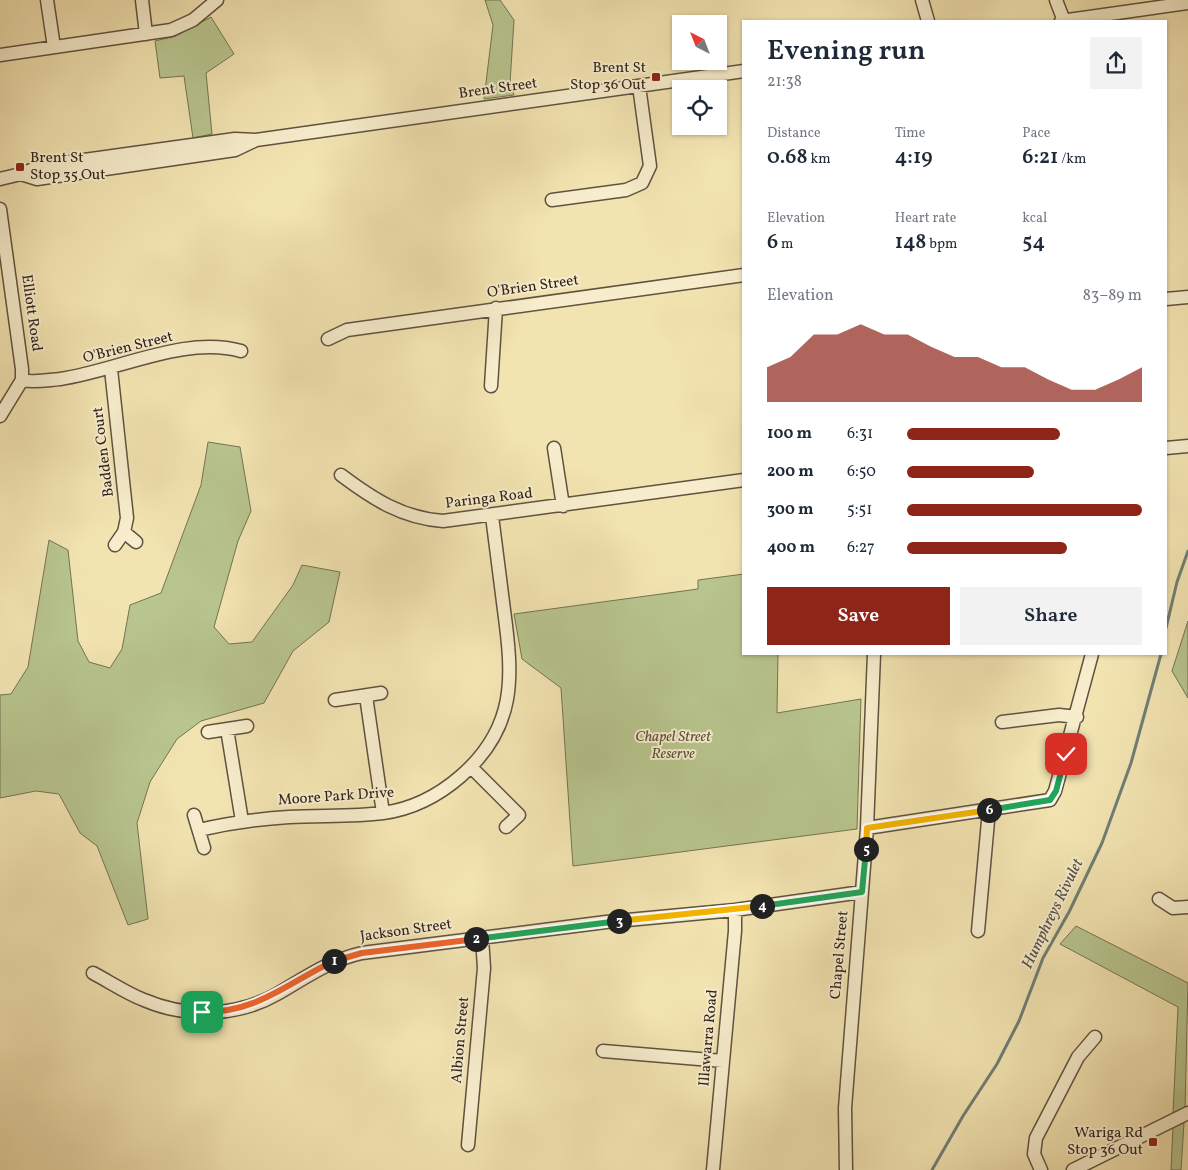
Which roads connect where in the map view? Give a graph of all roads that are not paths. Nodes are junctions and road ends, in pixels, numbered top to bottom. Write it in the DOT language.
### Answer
graph roads {
  1 [pos="47,0"];
  2 [pos="142,0"];
  3 [pos="217,0"];
  4 [pos="922,0"];
  5 [pos="1056,0"];
  6 [pos="1188,3"];
  7 [pos="928,20"];
  8 [pos="1063,20"];
  9 [pos="1070,20"];
  10 [pos="146,34"];
  11 [pos="54,47"];
  12 [pos="0,54"];
  13 [pos="742,71"];
  14 [pos="639,86"];
  15 [pos="0,179"];
  16 [pos="552,200"];
  17 [pos="0,209"];
  18 [pos="742,275"];
  19 [pos="1188,297"];
  20 [pos="1167,299"];
  21 [pos="496,308"];
  22 [pos="328,339"];
  23 [pos="241,351"];
  24 [pos="111,369"];
  25 [pos="22,380"];
  26 [pos="491,386"];
  27 [pos="0,416"];
  28 [pos="1188,446"];
  29 [pos="554,448"];
  30 [pos="1167,448"];
  31 [pos="342,475"];
  32 [pos="742,480"];
  33 [pos="563,506"];
  34 [pos="492,516"];
  35 [pos="124,532"];
  36 [pos="136,542"];
  37 [pos="115,545"];
  38 [pos="874,655"];
  39 [pos="1092,655"];
  40 [pos="381,693"];
  41 [pos="366,696"];
  42 [pos="335,700"];
  43 [pos="1076,717"];
  44 [pos="1002,722"];
  45 [pos="247,726"];
  46 [pos="227,729"];
  47 [pos="208,732"];
  48 [pos="472,767"];
  49 [pos="989,810"];
  50 [pos="383,813"];
  51 [pos="194,815"];
  52 [pos="242,821"];
  53 [pos="506,827"];
  54 [pos="867,828"];
  55 [pos="199,830"];
  56 [pos="204,848"];
  57 [pos="862,892"];
  58 [pos="1159,900"];
  59 [pos="1188,907"];
  60 [pos="734,910"];
  61 [pos="978,931"];
  62 [pos="482,938"];
  63 [pos="93,973"];
  64 [pos="1095,1036"];
  65 [pos="603,1051"];
  66 [pos="724,1061"];
  67 [pos="1188,1113"];
  68 [pos="468,1144"];
  69 [pos="713,1170"];
  70 [pos="846,1170"];
  71 [pos="1041,1170"];
  72 [pos="1073,1170"];
  1 -- 11 [label="street"];
  2 -- 10 [label="street"];
  3 -- 10 [label="street"];
  4 -- 7 [label="street"];
  5 -- 8 [label="street"];
  6 -- 9 [label="street"];
  10 -- 11 [label="street"];
  11 -- 12 [label="street"];
  13 -- 14 [label="street, Brent Street"];
  14 -- 15 [label="street, Brent Street"];
  14 -- 16 [label="street"];
  17 -- 25 [label="street, Elliott Road"];
  18 -- 21 [label="street, O'Brien Street"];
  19 -- 20 [label="street"];
  21 -- 22 [label="street, O'Brien Street"];
  21 -- 26 [label="street"];
  23 -- 24 [label="street, O'Brien Street"];
  24 -- 25 [label="street, O'Brien Street"];
  24 -- 35 [label="street, Badden Court"];
  25 -- 27 [label="street"];
  28 -- 30 [label="street"];
  29 -- 33 [label="street"];
  31 -- 34 [label="street, Paringa Road"];
  32 -- 33 [label="street, Paringa Road"];
  33 -- 34 [label="street, Paringa Road"];
  34 -- 48 [label="street, Moore Park Drive"];
  35 -- 36 [label="street"];
  35 -- 37 [label="street, Badden Court"];
  38 -- 54 [label="street, Chapel Street"];
  39 -- 43 [label="street"];
  40 -- 41 [label="street"];
  41 -- 42 [label="street"];
  41 -- 50 [label="street"];
  43 -- 44 [label="street"];
  43 -- 49 [label="street"];
  45 -- 46 [label="street"];
  46 -- 47 [label="street"];
  46 -- 52 [label="street"];
  48 -- 50 [label="street, Moore Park Drive"];
  48 -- 53 [label="street"];
  49 -- 54 [label="street"];
  49 -- 61 [label="street"];
  50 -- 52 [label="street, Moore Park Drive"];
  51 -- 55 [label="street"];
  52 -- 55 [label="street, Moore Park Drive"];
  54 -- 57 [label="street, Chapel Street"];
  55 -- 56 [label="street"];
  57 -- 60 [label="street, Jackson Street"];
  57 -- 70 [label="street, Chapel Street"];
  58 -- 59 [label="street"];
  60 -- 62 [label="street, Jackson Street"];
  60 -- 66 [label="street, Illawarra Road"];
  62 -- 63 [label="street, Jackson Street"];
  62 -- 68 [label="street, Albion Street"];
  64 -- 71 [label="street"];
  65 -- 66 [label="street"];
  66 -- 69 [label="street, Illawarra Road"];
  67 -- 72 [label="street"];
}
